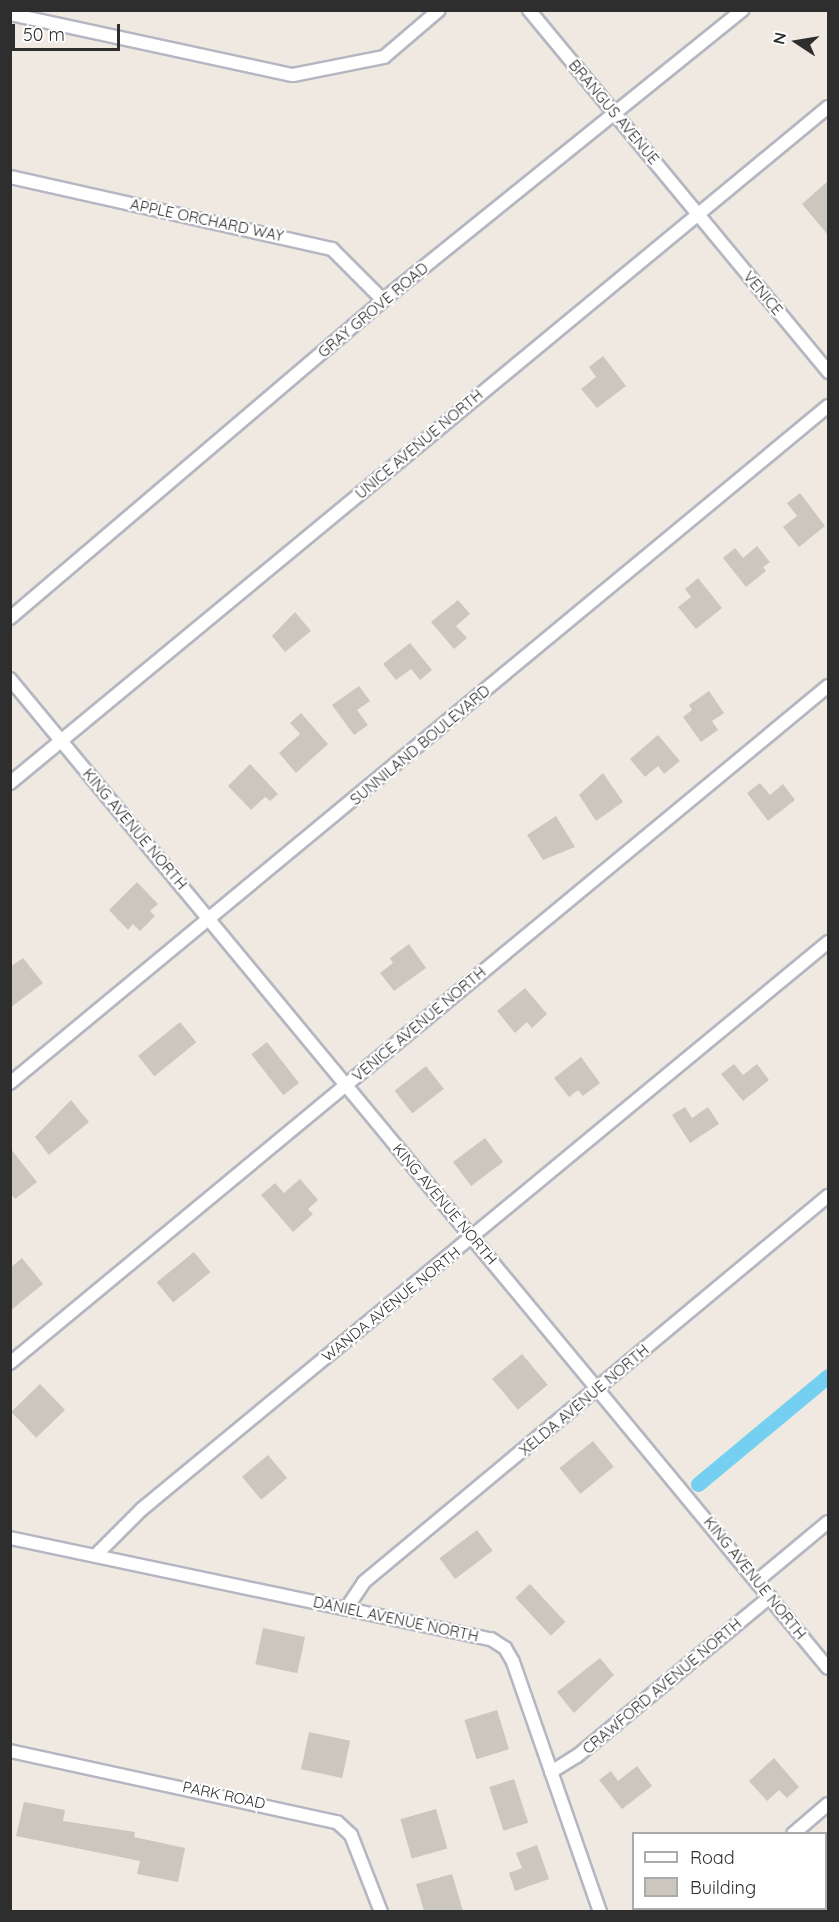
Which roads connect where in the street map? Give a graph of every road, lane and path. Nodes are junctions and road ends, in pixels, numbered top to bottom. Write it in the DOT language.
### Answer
graph roads {
  1 [pos="439,10"];
  2 [pos="529,10"];
  3 [pos="743,10"];
  4 [pos="10,14"];
  5 [pos="828,107"];
  6 [pos="617,112"];
  7 [pos="10,177"];
  8 [pos="697,215"];
  9 [pos="383,300"];
  10 [pos="828,372"];
  11 [pos="828,406"];
  12 [pos="10,618"];
  13 [pos="10,679"];
  14 [pos="828,686"];
  15 [pos="61,741"];
  16 [pos="10,783"];
  17 [pos="210,918"];
  18 [pos="828,942"];
  19 [pos="10,1083"];
  20 [pos="346,1085"];
  21 [pos="828,1196"];
  22 [pos="473,1237"];
  23 [pos="10,1363"];
  24 [pos="598,1388"];
  25 [pos="828,1522"];
  26 [pos="10,1538"];
  27 [pos="96,1555"];
  28 [pos="757,1581"];
  29 [pos="770,1597"];
  30 [pos="346,1609"];
  31 [pos="828,1668"];
  32 [pos="10,1751"];
  33 [pos="551,1772"];
  34 [pos="828,1804"];
  35 [pos="794,1832"];
  36 [pos="381,1911"];
  37 [pos="600,1911"];
  1 -- 4 [label="street"];
  2 -- 6 [label="street, BRANGUS AVENUE"];
  3 -- 6 [label="street, GRAY GROVE ROAD"];
  5 -- 8 [label="street, UNICE AVENUE NORTH"];
  6 -- 8 [label="street, BRANGUS AVENUE"];
  6 -- 9 [label="street, GRAY GROVE ROAD"];
  7 -- 9 [label="street, APPLE ORCHARD WAY"];
  8 -- 10 [label="street, VENICE"];
  8 -- 15 [label="street, UNICE AVENUE NORTH"];
  9 -- 12 [label="street, GRAY GROVE ROAD"];
  11 -- 17 [label="street, SUNNILAND BOULEVARD"];
  13 -- 15 [label="street, KING AVENUE NORTH"];
  14 -- 20 [label="street, VENICE AVENUE NORTH"];
  15 -- 16 [label="street, UNICE AVENUE NORTH"];
  15 -- 17 [label="street, KING AVENUE NORTH"];
  17 -- 19 [label="street, SUNNILAND BOULEVARD"];
  17 -- 20 [label="street, KING AVENUE NORTH"];
  18 -- 22 [label="street, WANDA AVENUE NORTH"];
  20 -- 22 [label="street, KING AVENUE NORTH"];
  20 -- 23 [label="street, VENICE AVENUE NORTH"];
  21 -- 24 [label="street, XELDA AVENUE NORTH"];
  22 -- 24 [label="street, KING AVENUE NORTH"];
  22 -- 27 [label="street, WANDA AVENUE NORTH"];
  24 -- 28 [label="street, KING AVENUE NORTH"];
  24 -- 30 [label="street, XELDA AVENUE NORTH"];
  25 -- 28 [label="street"];
  26 -- 27 [label="street, DANIEL AVENUE NORTH"];
  27 -- 30 [label="street, DANIEL AVENUE NORTH"];
  28 -- 29 [label="street, KING AVENUE NORTH"];
  29 -- 31 [label="street, KING AVENUE NORTH"];
  29 -- 33 [label="street, CRAWFORD AVENUE NORTH"];
  30 -- 33 [label="street, DANIEL AVENUE NORTH"];
  32 -- 36 [label="street, PARK ROAD"];
  33 -- 37 [label="street, DANIEL AVENUE NORTH"];
  34 -- 35 [label="street"];
}
